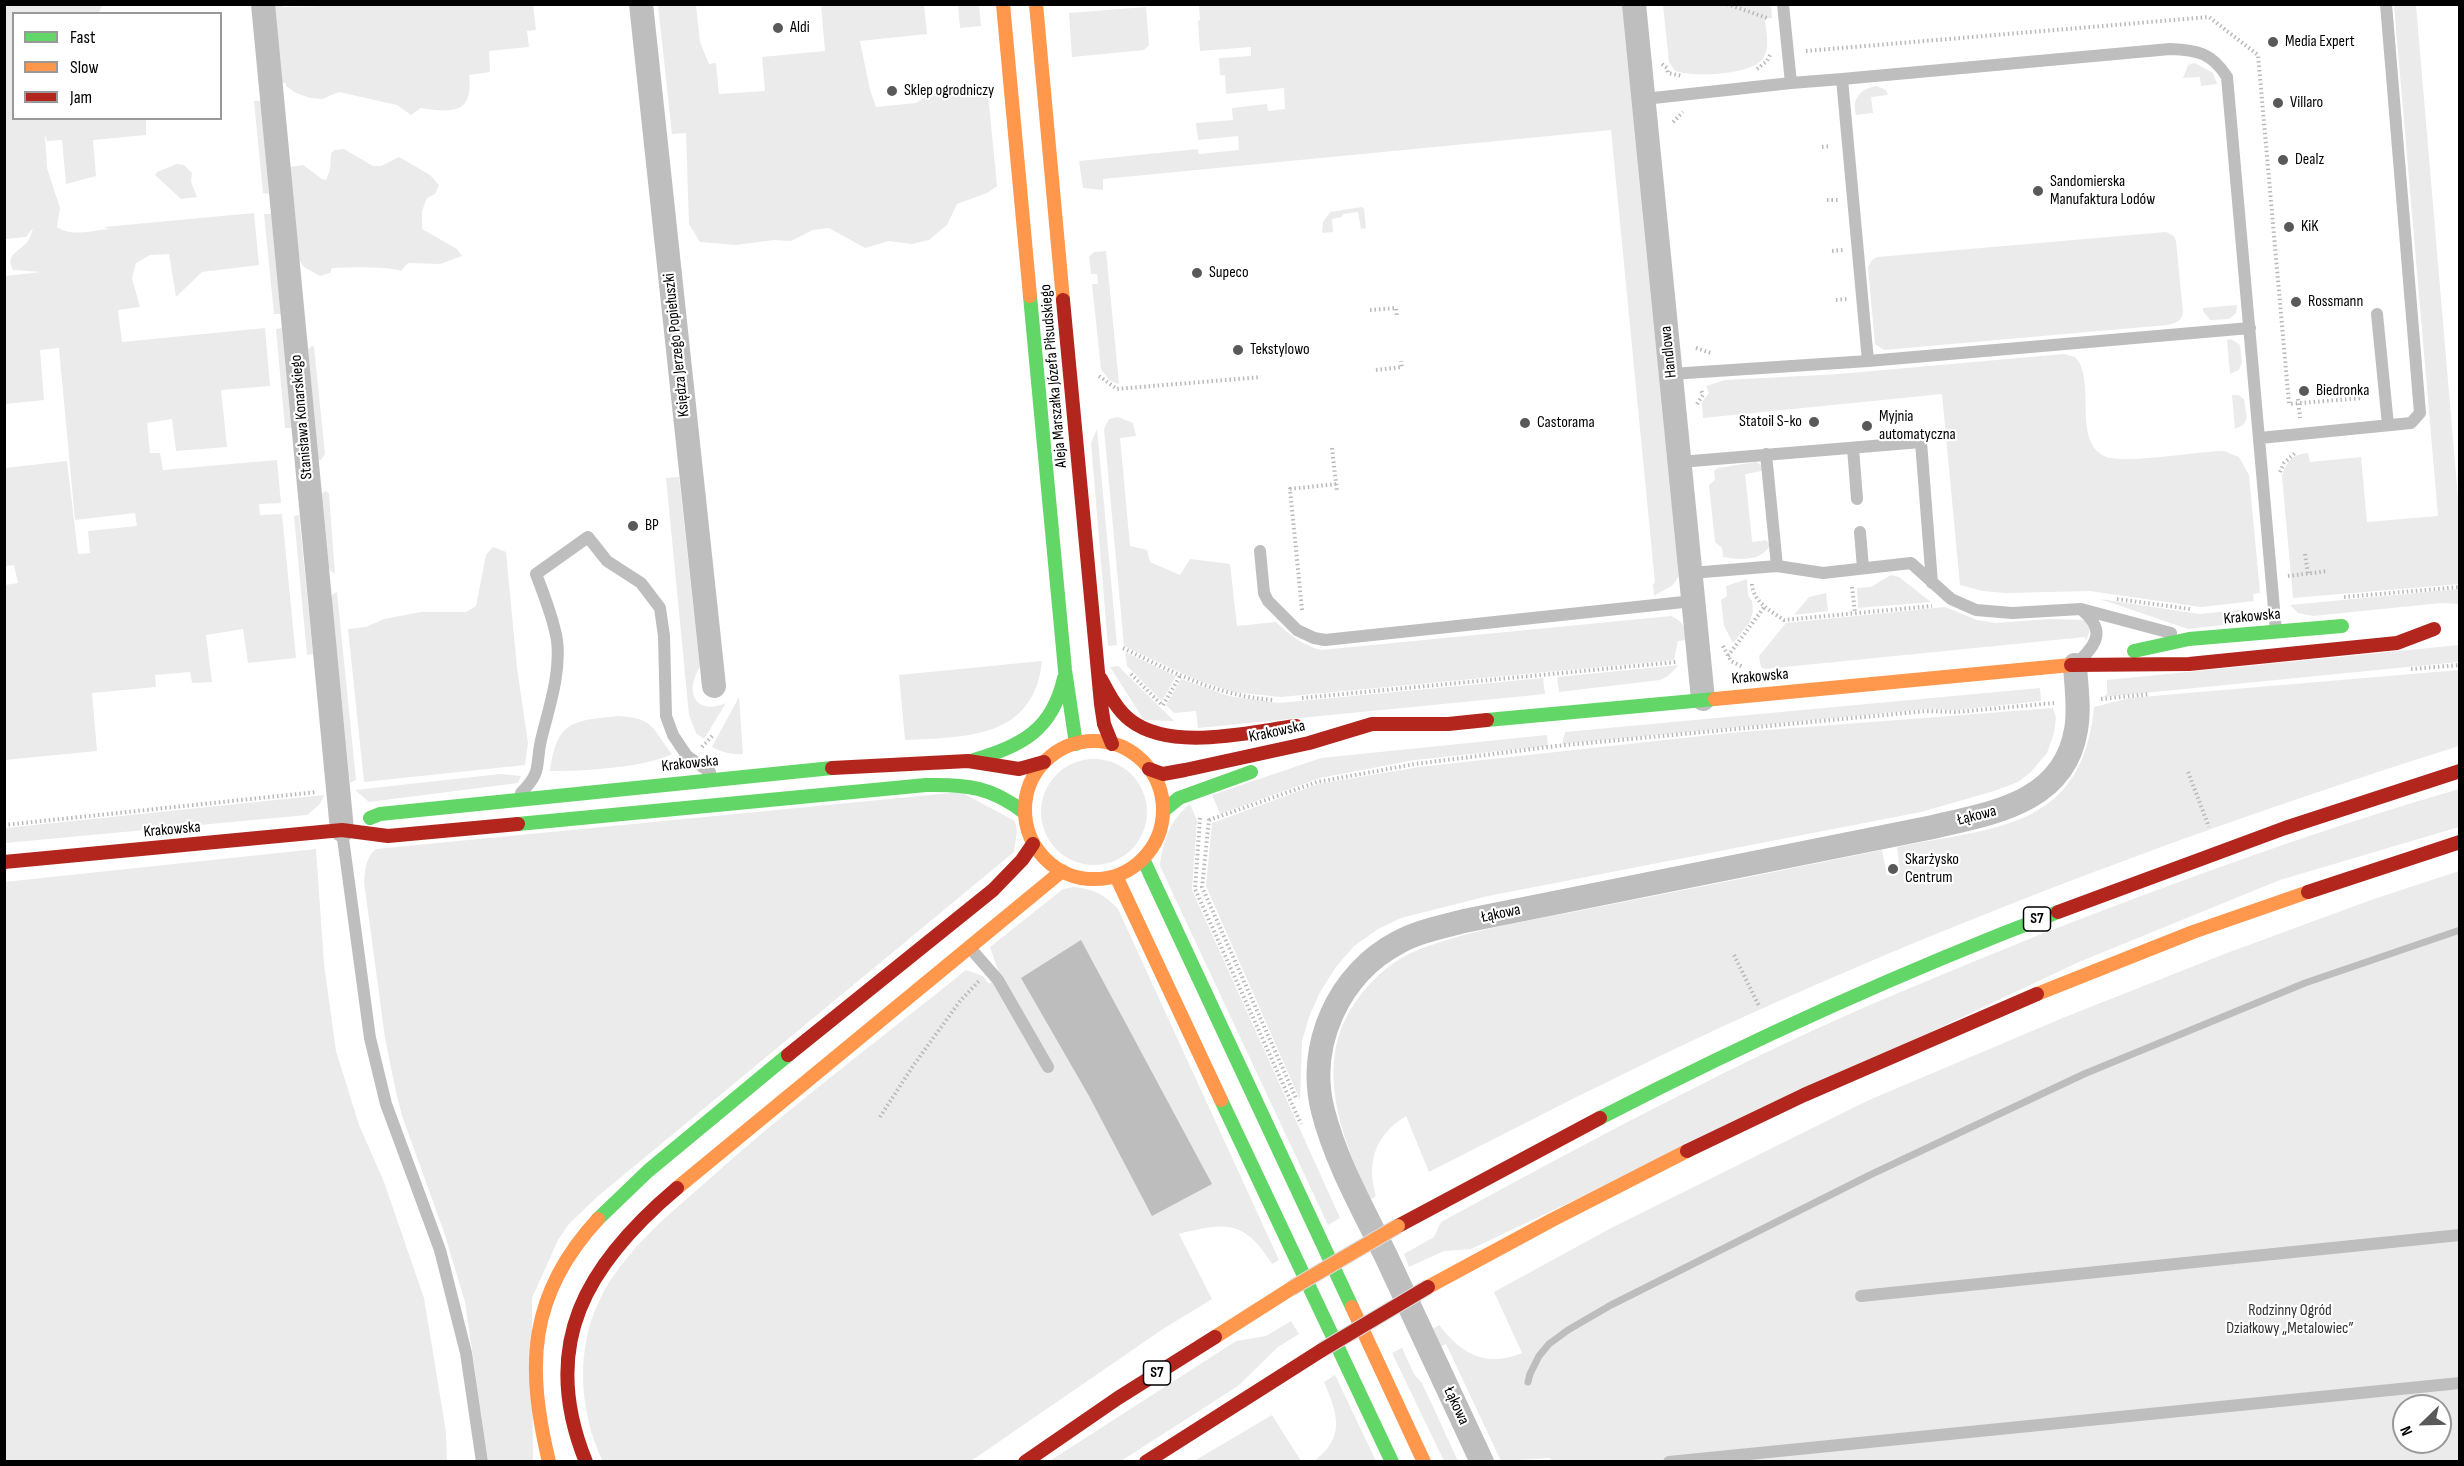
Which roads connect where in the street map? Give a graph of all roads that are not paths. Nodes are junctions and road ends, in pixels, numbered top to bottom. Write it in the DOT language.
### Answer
graph roads {
  1 [pos="263,4"];
  2 [pos="641,4"];
  3 [pos="1003,4"];
  4 [pos="1036,4"];
  5 [pos="1634,4"];
  6 [pos="1783,4"];
  7 [pos="2386,4"];
  8 [pos="1842,79"];
  9 [pos="1791,82"];
  10 [pos="1644,99"];
  11 [pos="2377,314"];
  12 [pos="2250,328"];
  13 [pos="1868,361"];
  14 [pos="1671,374"];
  15 [pos="1057,413"];
  16 [pos="2388,425"];
  17 [pos="2260,438"];
  18 [pos="1853,448"];
  19 [pos="1766,454"];
  20 [pos="1680,462"];
  21 [pos="1857,500"];
  22 [pos="1860,532"];
  23 [pos="1260,551"];
  24 [pos="1777,566"];
  25 [pos="1863,568"];
  26 [pos="1691,573"];
  27 [pos="1932,583"];
  28 [pos="1694,601"];
  29 [pos="2081,609"];
  30 [pos="2404,624"];
  31 [pos="2358,625"];
  32 [pos="2451,628"];
  33 [pos="2434,629"];
  34 [pos="2276,632"];
  35 [pos="2189,639"];
  36 [pos="2277,655"];
  37 [pos="2075,665"];
  38 [pos="1065,670"];
  39 [pos="1099,675"];
  40 [pos="714,686"];
  41 [pos="1703,699"];
  42 [pos="1371,724"];
  43 [pos="1448,724"];
  44 [pos="1391,737"];
  45 [pos="1076,744"];
  46 [pos="1112,744"];
  47 [pos="1323,753"];
  48 [pos="968,761"];
  49 [pos="1044,762"];
  50 [pos="1289,762"];
  51 [pos="1266,768"];
  52 [pos="1149,769"];
  53 [pos="2460,771"];
  54 [pos="717,778"];
  55 [pos="549,784"];
  56 [pos="516,798"];
  57 [pos="1163,811"];
  58 [pos="1025,813"];
  59 [pos="591,818"];
  60 [pos="342,830"];
  61 [pos="2460,842"];
  62 [pos="1033,844"];
  63 [pos="1143,859"];
  64 [pos="4,862"];
  65 [pos="1062,871"];
  66 [pos="1116,876"];
  67 [pos="970,948"];
  68 [pos="1048,1067"];
  69 [pos="2460,1234"];
  70 [pos="1861,1296"];
  71 [pos="2460,1383"];
  72 [pos="1191,1432"];
  73 [pos="482,1461"];
  74 [pos="549,1461"];
  75 [pos="585,1461"];
  76 [pos="1025,1461"];
  77 [pos="1146,1461"];
  78 [pos="1162,1461"];
  79 [pos="1392,1461"];
  80 [pos="1425,1461"];
  81 [pos="1482,1461"];
  82 [pos="1670,1461"];
  1 -- 60 [label="street, Stanisława Konarskiego"];
  2 -- 40 [label="street, Księdza Jerzego Popiełuszki"];
  3 -- 15 [label="main road, Aleja Marszałka Józefa Piłsudskiego"];
  4 -- 15 [label="main road, Aleja Marszałka Józefa Piłsudskiego"];
  5 -- 10 [label="street, Handlowa"];
  6 -- 9 [label="lane"];
  7 -- 16 [label="lane"];
  8 -- 9 [label="lane"];
  8 -- 12 [label="lane"];
  8 -- 13 [label="lane"];
  9 -- 10 [label="lane"];
  10 -- 14 [label="street, Handlowa"];
  11 -- 16 [label="lane"];
  12 -- 13 [label="lane"];
  12 -- 17 [label="lane"];
  13 -- 14 [label="lane"];
  14 -- 20 [label="street, Handlowa"];
  15 -- 38 [label="main road, Aleja Marszałka Józefa Piłsudskiego"];
  15 -- 39 [label="main road, Aleja Marszałka Józefa Piłsudskiego"];
  16 -- 17 [label="lane"];
  17 -- 34 [label="lane"];
  18 -- 19 [label="lane"];
  18 -- 21 [label="lane"];
  18 -- 27 [label="lane"];
  19 -- 20 [label="lane"];
  19 -- 24 [label="lane"];
  20 -- 26 [label="street, Handlowa"];
  22 -- 25 [label="lane"];
  23 -- 28 [label="lane"];
  24 -- 25 [label="lane"];
  24 -- 26 [label="lane"];
  25 -- 27 [label="lane"];
  26 -- 28 [label="street, Handlowa"];
  27 -- 29 [label="lane"];
  28 -- 41 [label="street, Handlowa"];
  29 -- 35 [label="lane"];
  29 -- 37 [label="lane"];
  30 -- 33 [label="main road, Krakowska"];
  31 -- 34 [label="main road, Krakowska"];
  32 -- 33 [label="main road, Krakowska"];
  33 -- 36 [label="main road, Krakowska"];
  34 -- 35 [label="main road, Krakowska"];
  34 -- 36 [label="lane"];
  35 -- 37 [label="main road, Krakowska"];
  36 -- 37 [label="main road, Krakowska"];
  37 -- 41 [label="main road, Krakowska"];
  37 -- 81 [label="street, Łąkowa"];
  38 -- 45 [label="main road, Aleja Marszałka Józefa Piłsudskiego"];
  38 -- 48 [label="main road"];
  39 -- 42 [label="main road"];
  39 -- 46 [label="main road, Aleja Marszałka Józefa Piłsudskiego"];
  41 -- 43 [label="main road, Krakowska"];
  42 -- 43 [label="main road, Krakowska"];
  42 -- 52 [label="main road, Krakowska"];
  43 -- 44 [label="main road, Krakowska"];
  45 -- 46 [label="main road"];
  45 -- 49 [label="main road"];
  46 -- 52 [label="main road"];
  47 -- 50 [label="main road, Krakowska"];
  48 -- 49 [label="main road, Krakowska"];
  48 -- 54 [label="main road, Krakowska"];
  49 -- 58 [label="main road"];
  51 -- 57 [label="main road, Krakowska"];
  52 -- 57 [label="main road"];
  53 -- 76 [label="main road, S7, bridge"];
  54 -- 55 [label="main road, Krakowska"];
  54 -- 55 [label="lane"];
  55 -- 56 [label="main road, Krakowska"];
  55 -- 56 [label="lane"];
  55 -- 59 [label="main road"];
  56 -- 60 [label="main road, Krakowska"];
  57 -- 63 [label="main road"];
  58 -- 59 [label="main road, Krakowska"];
  58 -- 62 [label="main road"];
  59 -- 60 [label="main road, Krakowska"];
  60 -- 64 [label="main road, Krakowska"];
  60 -- 73 [label="lane"];
  61 -- 72 [label="main road, bridge"];
  62 -- 65 [label="main road"];
  62 -- 74 [label="main road"];
  63 -- 66 [label="main road"];
  63 -- 80 [label="main road"];
  65 -- 66 [label="main road"];
  65 -- 67 [label="main road"];
  66 -- 79 [label="main road"];
  67 -- 68 [label="lane"];
  67 -- 75 [label="main road"];
  69 -- 70 [label="lane"];
  71 -- 82 [label="lane"];
  72 -- 77 [label="main road"];
  72 -- 78 [label="main road"];
}
